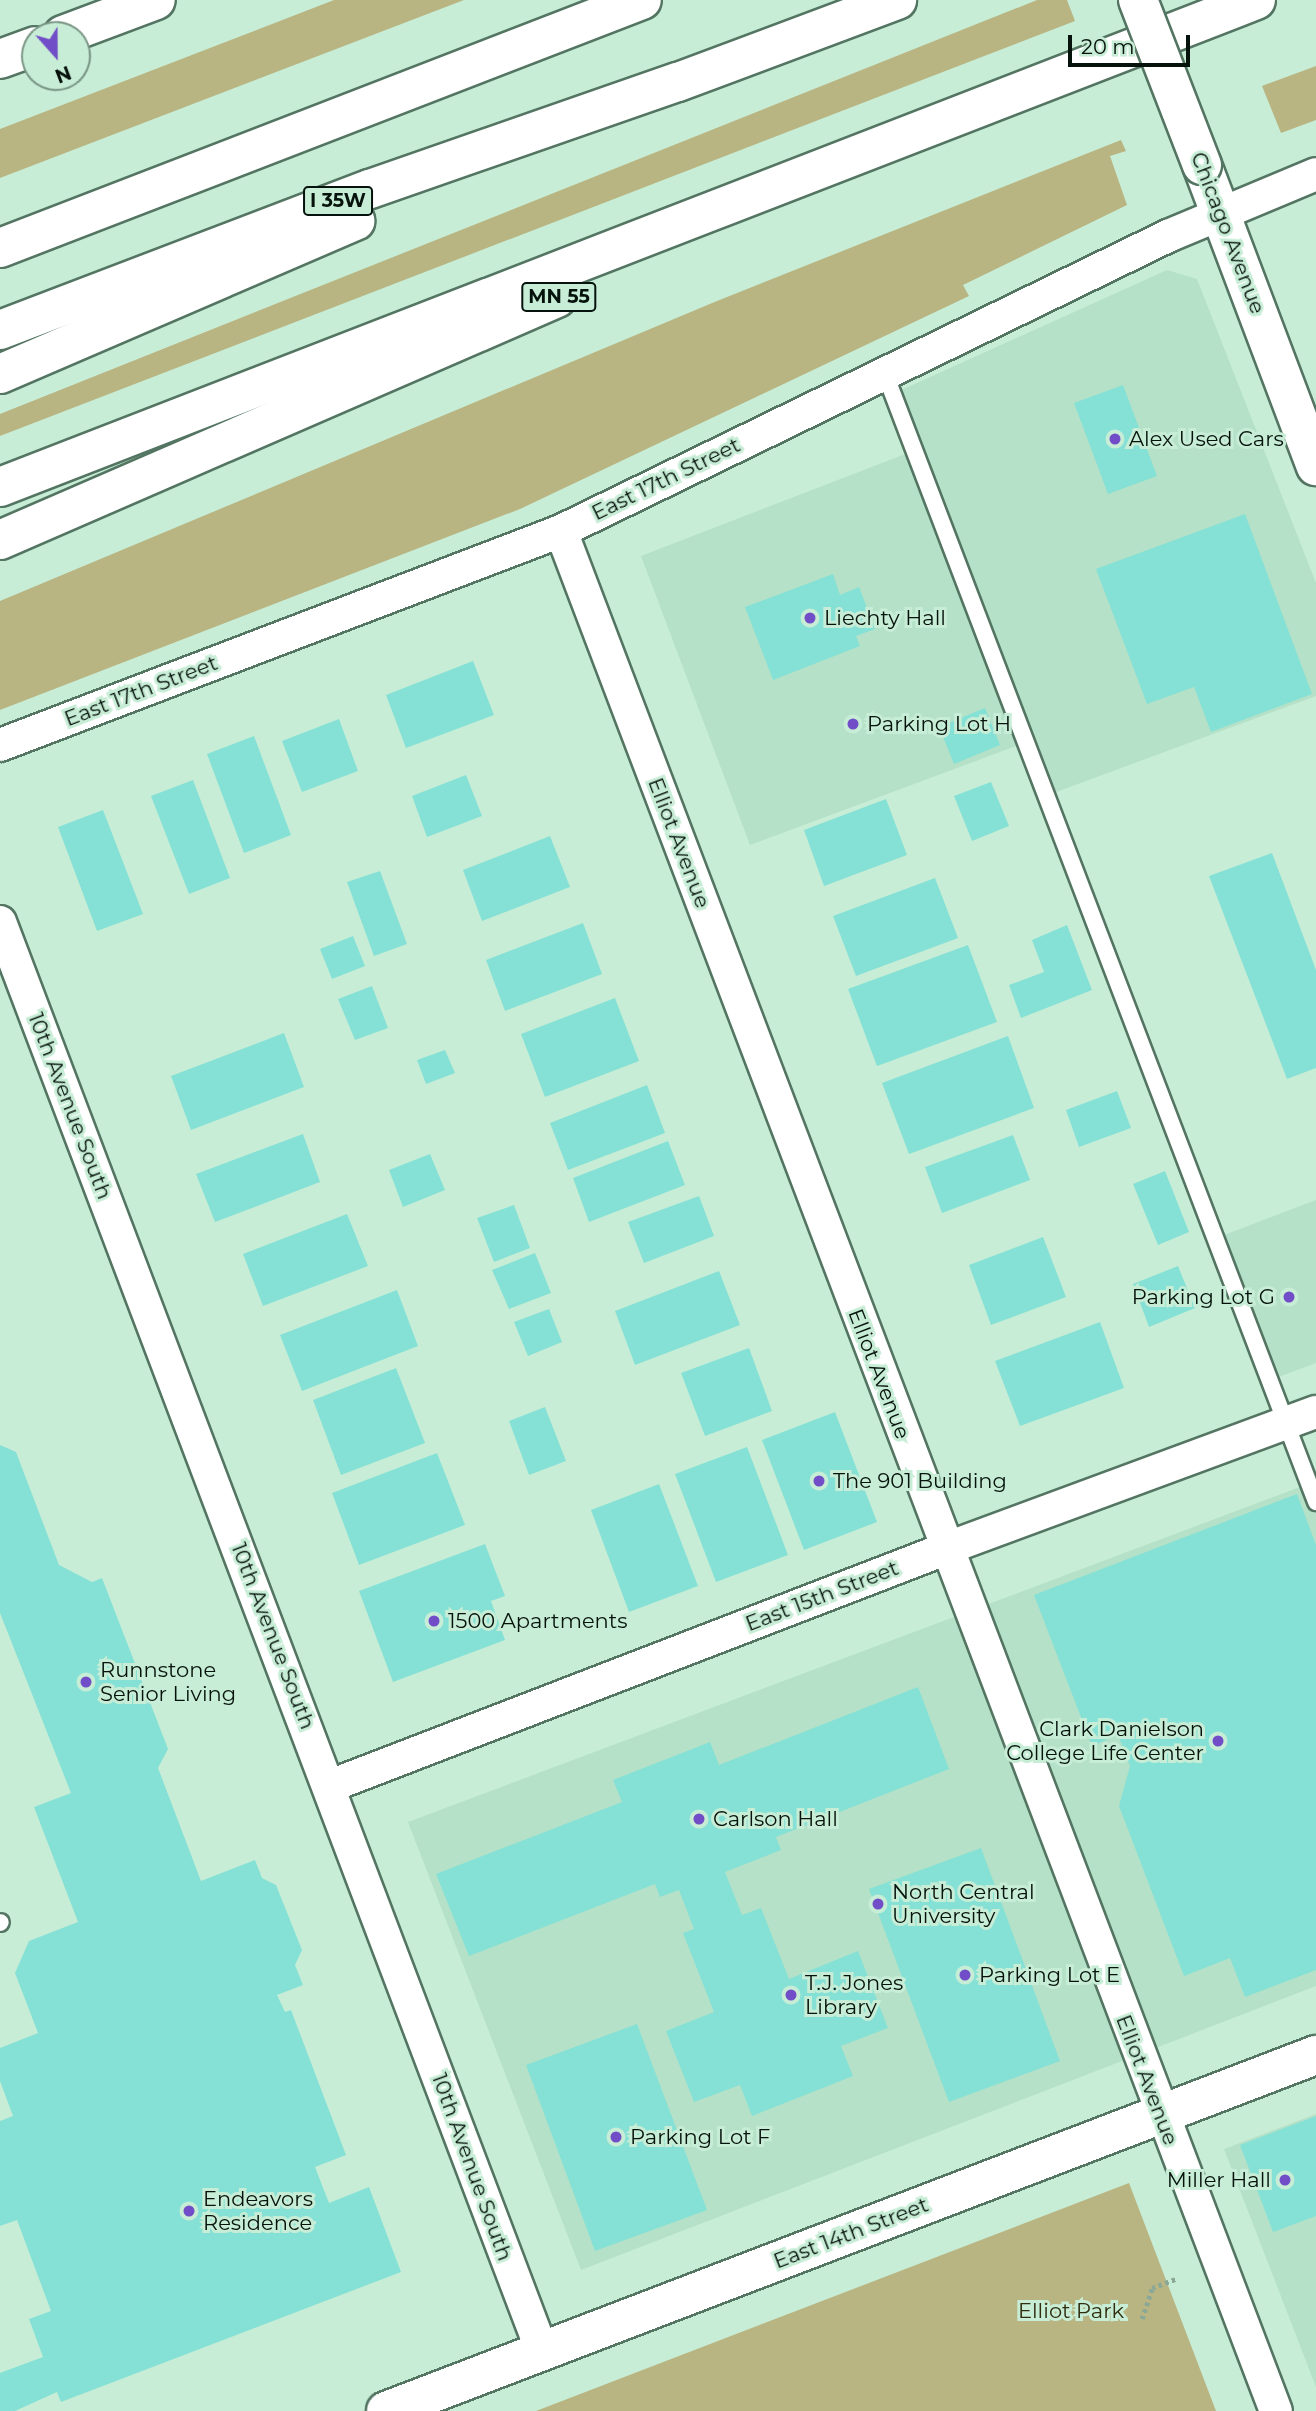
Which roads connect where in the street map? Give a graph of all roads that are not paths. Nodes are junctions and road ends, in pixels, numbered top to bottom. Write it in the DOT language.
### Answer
graph roads {
  1 [pos="142,0"];
  2 [pos="156,0"];
  3 [pos="627,0"];
  4 [pos="642,0"];
  5 [pos="897,0"];
  6 [pos="1138,0"];
  7 [pos="1256,0"];
  8 [pos="91,22"];
  9 [pos="91,24"];
  10 [pos="548,37"];
  11 [pos="21,51"];
  12 [pos="1117,54"];
  13 [pos="0,59"];
  14 [pos="678,82"];
  15 [pos="1316,174"];
  16 [pos="1220,212"];
  17 [pos="0,248"];
  18 [pos="0,330"];
  19 [pos="884,371"];
  20 [pos="0,374"];
  21 [pos="1316,466"];
  22 [pos="0,487"];
  23 [pos="561,531"];
  24 [pos="0,540"];
  25 [pos="0,745"];
  26 [pos="0,922"];
  27 [pos="1316,1412"];
  28 [pos="1287,1423"];
  29 [pos="1316,1502"];
  30 [pos="945,1549"];
  31 [pos="330,1786"];
  32 [pos="1316,2055"];
  33 [pos="1160,2115"];
  34 [pos="542,2351"];
  35 [pos="386,2411"];
  36 [pos="1276,2411"];
  1 -- 8 [label="main road"];
  2 -- 9 [label="main road"];
  3 -- 10 [label="main road"];
  4 -- 10 [label="main road"];
  5 -- 14 [label="main road, I 35W"];
  6 -- 16 [label="main road, Chicago Avenue, bridge"];
  7 -- 12 [label="main road"];
  10 -- 17 [label="main road"];
  11 -- 13 [label="main road"];
  12 -- 22 [label="main road"];
  12 -- 24 [label="main road, MN 55"];
  14 -- 18 [label="main road, I 35W"];
  14 -- 20 [label="main road"];
  15 -- 16 [label="street, East 17th Street"];
  16 -- 19 [label="street, East 17th Street"];
  16 -- 21 [label="main road, Chicago Avenue"];
  19 -- 23 [label="street, East 17th Street"];
  19 -- 28 [label="lane"];
  23 -- 25 [label="street, East 17th Street"];
  23 -- 30 [label="street, Elliot Avenue"];
  26 -- 31 [label="street, 10th Avenue South"];
  27 -- 28 [label="street, East 15th Street"];
  28 -- 29 [label="lane"];
  28 -- 30 [label="street, East 15th Street"];
  30 -- 31 [label="street, East 15th Street"];
  30 -- 33 [label="street, Elliot Avenue"];
  31 -- 34 [label="street, 10th Avenue South"];
  32 -- 33 [label="main road, East 14th Street"];
  33 -- 34 [label="main road, East 14th Street"];
  33 -- 36 [label="street, Elliot Avenue"];
  34 -- 35 [label="main road, East 14th Street"];
}
